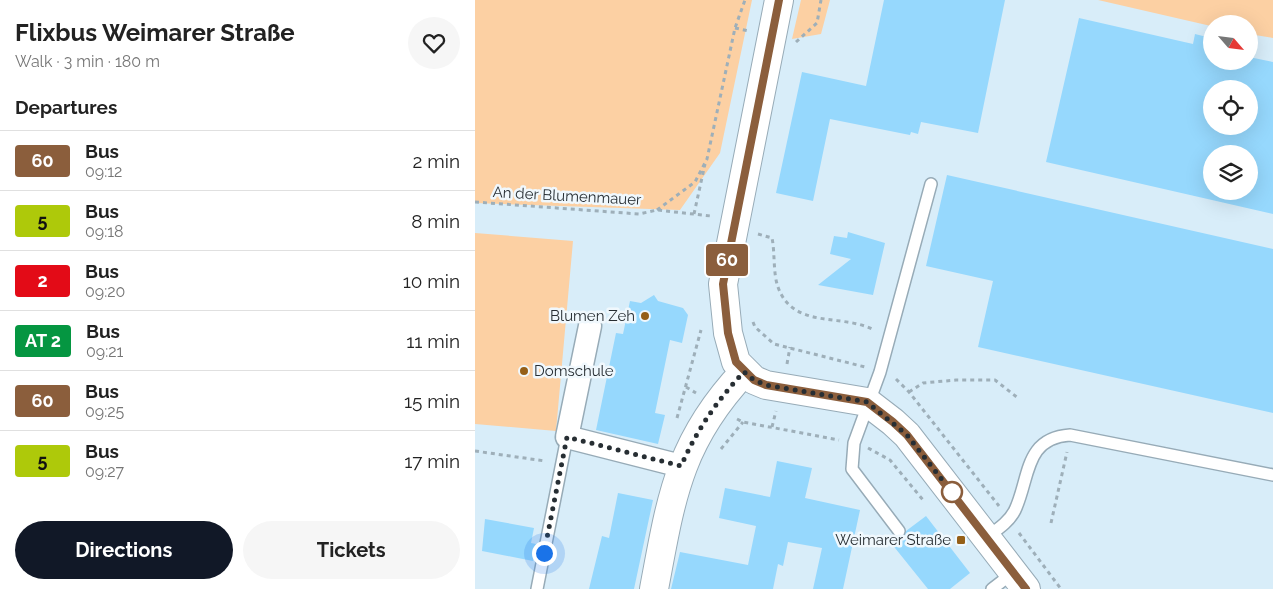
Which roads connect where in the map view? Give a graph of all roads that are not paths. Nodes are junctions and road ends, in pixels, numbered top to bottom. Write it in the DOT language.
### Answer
graph roads {
  1 [pos="779,0"];
  2 [pos="931,184"];
  3 [pos="590,326"];
  4 [pos="744,372"];
  5 [pos="867,402"];
  6 [pos="567,437"];
  7 [pos="681,466"];
  8 [pos="1273,475"];
  9 [pos="899,531"];
  10 [pos="987,537"];
  11 [pos="1020,581"];
  12 [pos="537,589"];
  13 [pos="654,589"];
  14 [pos="992,589"];
  1 -- 4 [label="main road"];
  2 -- 5 [label="lane"];
  3 -- 6 [label="street"];
  4 -- 5 [label="main road"];
  4 -- 7 [label="main road"];
  5 -- 9 [label="lane"];
  5 -- 10 [label="main road"];
  6 -- 7 [label="street"];
  6 -- 12 [label="lane"];
  7 -- 13 [label="main road"];
  8 -- 10 [label="lane"];
  10 -- 11 [label="main road"];
  11 -- 14 [label="lane"];
}
